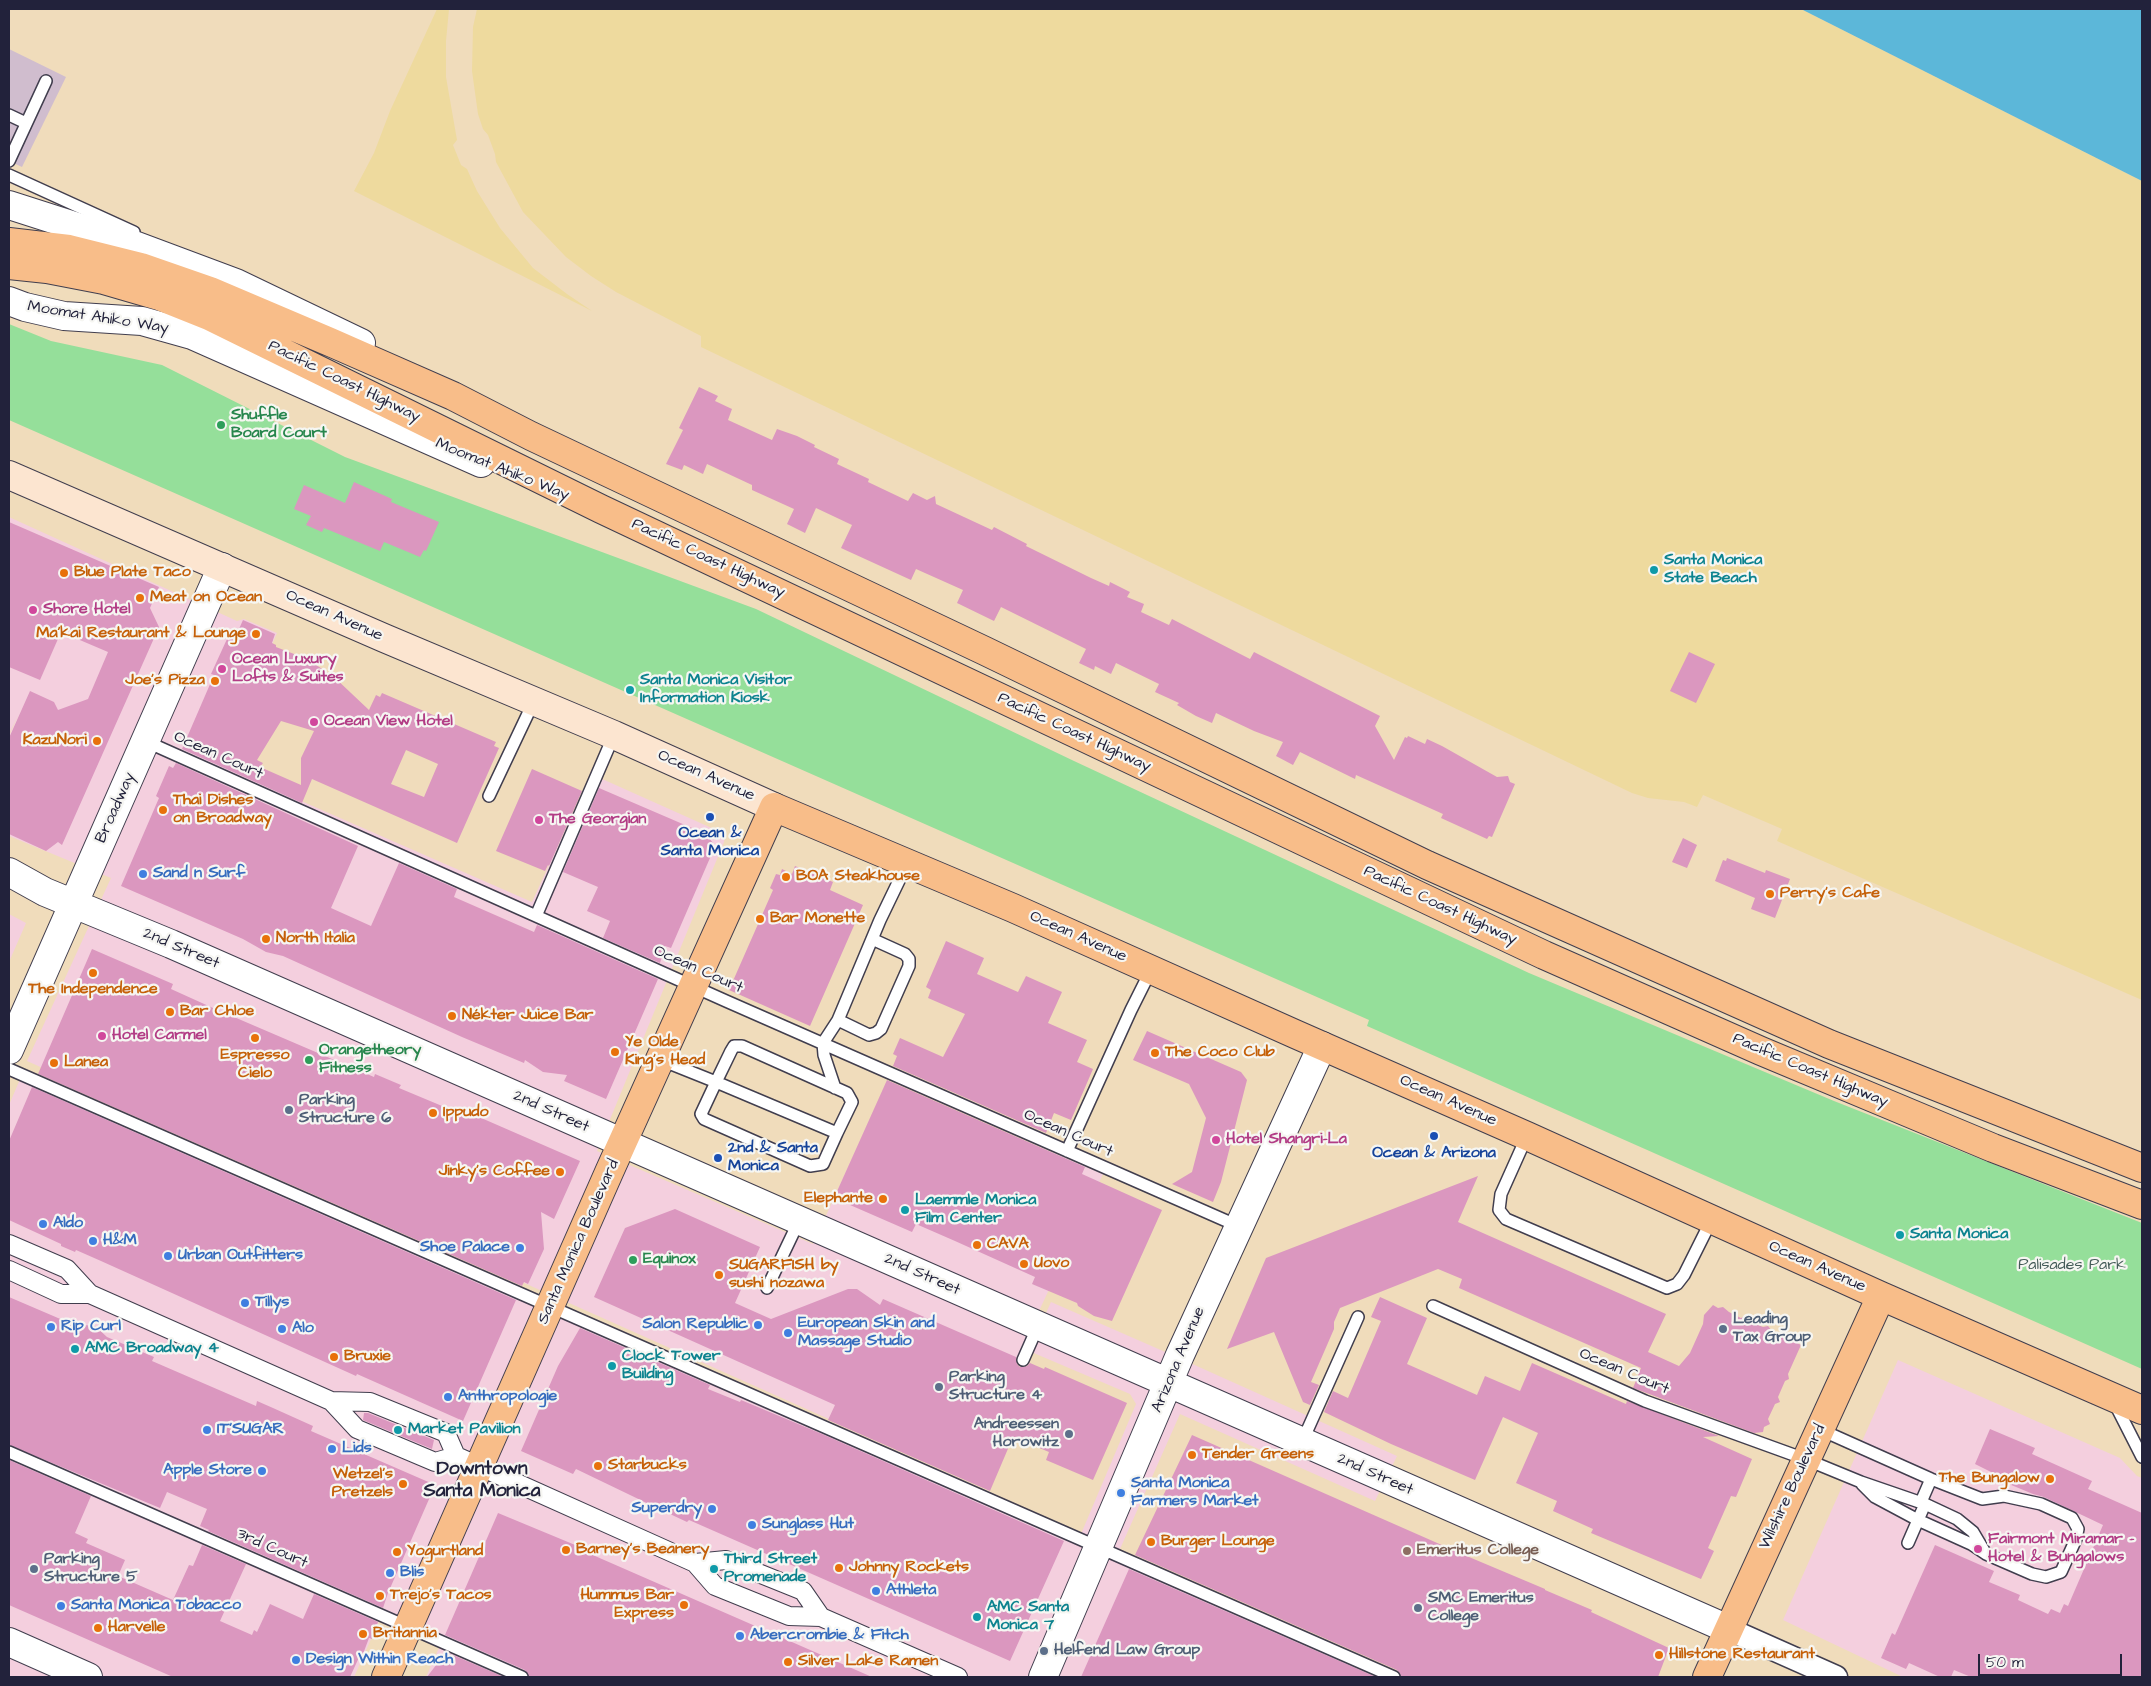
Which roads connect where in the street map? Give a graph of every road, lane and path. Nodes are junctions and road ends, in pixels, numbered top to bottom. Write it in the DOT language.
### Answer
graph roads {
  1 [pos="46,81"];
  2 [pos="9,115"];
  3 [pos="26,123"];
  4 [pos="9,162"];
  5 [pos="9,175"];
  6 [pos="9,204"];
  7 [pos="9,242"];
  8 [pos="9,265"];
  9 [pos="236,282"];
  10 [pos="9,301"];
  11 [pos="453,396"];
  12 [pos="9,475"];
  13 [pos="601,509"];
  14 [pos="222,567"];
  15 [pos="534,701"];
  16 [pos="614,735"];
  17 [pos="145,741"];
  18 [pos="489,796"];
  19 [pos="774,807"];
  20 [pos="907,864"];
  21 [pos="9,872"];
  22 [pos="73,904"];
  23 [pos="536,916"];
  24 [pos="872,939"];
  25 [pos="1151,970"];
  26 [pos="695,986"];
  27 [pos="838,1020"];
  28 [pos="823,1043"];
  29 [pos="1322,1046"];
  30 [pos="9,1050"];
  31 [pos="661,1060"];
  32 [pos="9,1069"];
  33 [pos="716,1082"];
  34 [pos="835,1088"];
  35 [pos="837,1133"];
  36 [pos="1527,1136"];
  37 [pos="622,1143"];
  38 [pos="2083,1146"];
  39 [pos="1067,1151"];
  40 [pos="2142,1168"];
  41 [pos="2069,1177"];
  42 [pos="2142,1205"];
  43 [pos="1712,1220"];
  44 [pos="799,1221"];
  45 [pos="1238,1226"];
  46 [pos="9,1244"];
  47 [pos="9,1270"];
  48 [pos="767,1288"];
  49 [pos="90,1294"];
  50 [pos="1881,1296"];
  51 [pos="1433,1306"];
  52 [pos="550,1308"];
  53 [pos="1358,1317"];
  54 [pos="1038,1326"];
  55 [pos="1023,1360"];
  56 [pos="1169,1384"];
  57 [pos="2111,1396"];
  58 [pos="331,1400"];
  59 [pos="2142,1410"];
  60 [pos="1819,1429"];
  61 [pos="1302,1442"];
  62 [pos="9,1452"];
  63 [pos="2142,1457"];
  64 [pos="1805,1459"];
  65 [pos="468,1461"];
  66 [pos="1931,1479"];
  67 [pos="1861,1482"];
  68 [pos="1923,1503"];
  69 [pos="1918,1520"];
  70 [pos="1908,1543"];
  71 [pos="1099,1547"];
  72 [pos="1986,1554"];
  73 [pos="695,1563"];
  74 [pos="821,1618"];
  75 [pos="409,1626"];
  76 [pos="1728,1629"];
  77 [pos="9,1642"];
  78 [pos="88,1677"];
  79 [pos="386,1677"];
  80 [pos="522,1677"];
  81 [pos="958,1677"];
  82 [pos="1043,1677"];
  83 [pos="1394,1677"];
  84 [pos="1706,1677"];
  85 [pos="1836,1677"];
  1 -- 3 [label="lane"];
  2 -- 3 [label="lane"];
  3 -- 4 [label="lane"];
  5 -- 9 [label="lane"];
  6 -- 9 [label="street"];
  7 -- 11 [label="main road, Pacific Coast Highway"];
  8 -- 13 [label="main road, Pacific Coast Highway"];
  9 -- 11 [label="street"];
  10 -- 13 [label="street, Moomat Ahiko Way"];
  11 -- 38 [label="main road, Pacific Coast Highway"];
  12 -- 14 [label="main road, Ocean Avenue"];
  13 -- 41 [label="main road, Pacific Coast Highway"];
  14 -- 15 [label="main road, Ocean Avenue"];
  14 -- 17 [label="street, Broadway"];
  15 -- 16 [label="main road, Ocean Avenue"];
  15 -- 18 [label="lane"];
  16 -- 19 [label="main road, Ocean Avenue"];
  16 -- 23 [label="lane"];
  17 -- 22 [label="street, Broadway"];
  17 -- 23 [label="lane, Ocean Court"];
  19 -- 20 [label="main road, Ocean Avenue"];
  19 -- 26 [label="main road, Santa Monica Boulevard"];
  20 -- 24 [label="lane"];
  20 -- 25 [label="main road, Ocean Avenue"];
  21 -- 22 [label="street, 2nd Street"];
  22 -- 30 [label="street, Broadway"];
  22 -- 37 [label="street, 2nd Street"];
  23 -- 26 [label="lane, Ocean Court"];
  24 -- 27 [label="lane"];
  24 -- 27 [label="lane"];
  25 -- 29 [label="main road, Ocean Avenue"];
  25 -- 39 [label="lane"];
  26 -- 28 [label="lane, Ocean Court"];
  26 -- 31 [label="main road, Santa Monica Boulevard"];
  27 -- 28 [label="lane"];
  28 -- 34 [label="lane"];
  28 -- 39 [label="lane, Ocean Court"];
  29 -- 36 [label="main road, Ocean Avenue"];
  29 -- 45 [label="street, Arizona Avenue"];
  31 -- 33 [label="lane"];
  31 -- 37 [label="main road, Santa Monica Boulevard"];
  32 -- 52 [label="lane"];
  33 -- 34 [label="lane"];
  33 -- 35 [label="lane"];
  33 -- 35 [label="lane"];
  34 -- 35 [label="lane"];
  36 -- 43 [label="main road, Ocean Avenue"];
  36 -- 43 [label="lane"];
  37 -- 44 [label="street, 2nd Street"];
  37 -- 52 [label="main road, Santa Monica Boulevard"];
  38 -- 40 [label="main road, Pacific Coast Highway"];
  38 -- 41 [label="main road"];
  39 -- 45 [label="lane, Ocean Court"];
  41 -- 42 [label="main road, Pacific Coast Highway"];
  43 -- 50 [label="main road, Ocean Avenue"];
  44 -- 48 [label="lane"];
  44 -- 54 [label="street, 2nd Street"];
  45 -- 56 [label="street, Arizona Avenue"];
  46 -- 49 [label="street"];
  47 -- 49 [label="street"];
  49 -- 58 [label="street"];
  50 -- 57 [label="main road, Ocean Avenue"];
  50 -- 60 [label="main road, Wilshire Boulevard"];
  51 -- 64 [label="lane, Ocean Court"];
  52 -- 65 [label="main road, Santa Monica Boulevard"];
  52 -- 71 [label="lane"];
  53 -- 61 [label="lane"];
  54 -- 55 [label="lane"];
  54 -- 56 [label="street, 2nd Street"];
  56 -- 61 [label="street, 2nd Street"];
  56 -- 71 [label="street, Arizona Avenue"];
  57 -- 59 [label="main road, Ocean Avenue"];
  57 -- 63 [label="lane"];
  58 -- 65 [label="street"];
  58 -- 65 [label="street"];
  60 -- 64 [label="main road, Wilshire Boulevard"];
  60 -- 66 [label="lane"];
  61 -- 76 [label="street, 2nd Street"];
  62 -- 75 [label="lane, 3rd Court"];
  64 -- 67 [label="lane, Ocean Court"];
  64 -- 76 [label="main road, Wilshire Boulevard"];
  65 -- 73 [label="street"];
  65 -- 75 [label="main road, Santa Monica Boulevard"];
  66 -- 68 [label="lane"];
  66 -- 72 [label="lane"];
  67 -- 68 [label="lane, Ocean Court"];
  67 -- 69 [label="lane"];
  68 -- 69 [label="lane"];
  68 -- 72 [label="lane, Ocean Court"];
  69 -- 70 [label="lane"];
  69 -- 72 [label="lane"];
  71 -- 82 [label="street, Arizona Avenue"];
  71 -- 83 [label="lane"];
  73 -- 74 [label="street"];
  73 -- 74 [label="street"];
  74 -- 81 [label="street"];
  75 -- 79 [label="main road, Santa Monica Boulevard"];
  75 -- 80 [label="lane, 3rd Court"];
  76 -- 84 [label="main road, Wilshire Boulevard"];
  76 -- 85 [label="street, 2nd Street"];
  77 -- 78 [label="street"];
}
